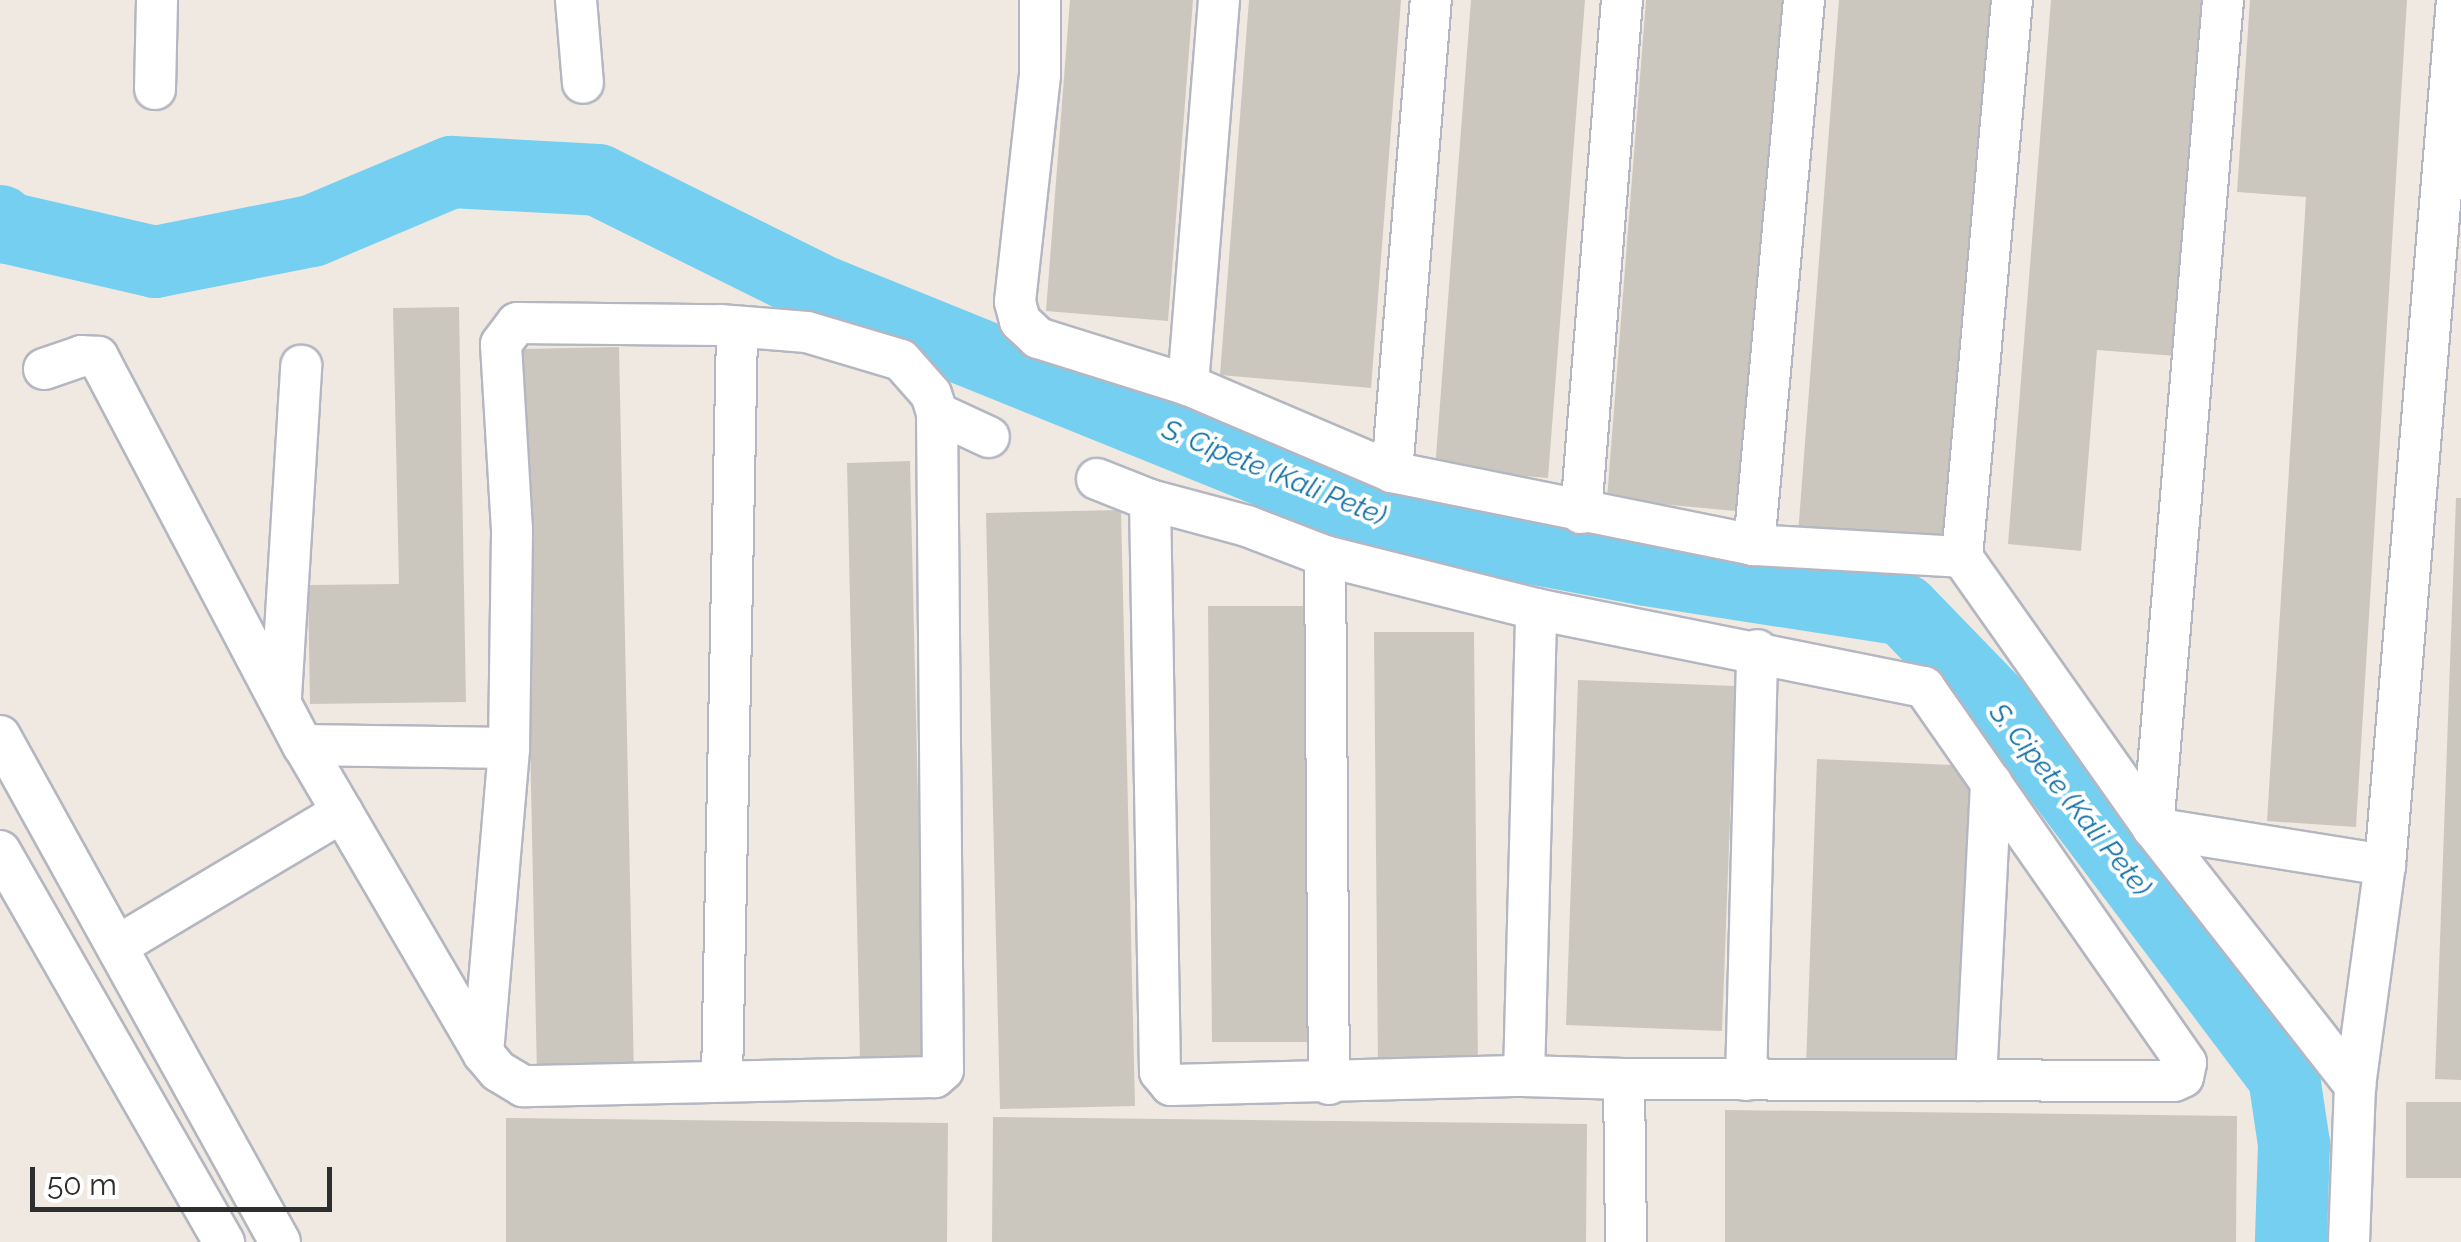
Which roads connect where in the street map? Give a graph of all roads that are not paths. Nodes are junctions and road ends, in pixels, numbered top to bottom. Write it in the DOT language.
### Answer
graph roads {
  1 [pos="157,0"];
  2 [pos="576,0"];
  3 [pos="1040,0"];
  4 [pos="1219,0"];
  5 [pos="1431,0"];
  6 [pos="1622,0"];
  7 [pos="1804,0"];
  8 [pos="2012,0"];
  9 [pos="2223,0"];
  10 [pos="2457,0"];
  11 [pos="583,83"];
  12 [pos="155,89"];
  13 [pos="737,329"];
  14 [pos="301,366"];
  15 [pos="44,369"];
  16 [pos="1188,384"];
  17 [pos="936,413"];
  18 [pos="989,437"];
  19 [pos="1392,472"];
  20 [pos="1097,479"];
  21 [pos="1150,500"];
  22 [pos="1581,513"];
  23 [pos="1754,545"];
  24 [pos="1325,556"];
  25 [pos="1962,557"];
  26 [pos="1536,609"];
  27 [pos="1757,650"];
  28 [pos="281,698"];
  29 [pos="0,736"];
  30 [pos="303,745"];
  31 [pos="509,748"];
  32 [pos="1991,782"];
  33 [pos="342,812"];
  34 [pos="2153,828"];
  35 [pos="0,851"];
  36 [pos="2385,865"];
  37 [pos="119,945"];
  38 [pos="483,1054"];
  39 [pos="1524,1076"];
  40 [pos="1624,1079"];
  41 [pos="722,1080"];
  42 [pos="1746,1080"];
  43 [pos="1976,1080"];
  44 [pos="1329,1084"];
  45 [pos="2355,1086"];
  46 [pos="224,1242"];
  47 [pos="280,1242"];
  48 [pos="1626,1242"];
  49 [pos="2349,1242"];
  1 -- 12 [label="street"];
  2 -- 11 [label="street"];
  3 -- 16 [label="street"];
  4 -- 16 [label="street"];
  5 -- 19 [label="street"];
  6 -- 22 [label="street"];
  7 -- 23 [label="street"];
  8 -- 25 [label="street"];
  9 -- 34 [label="street"];
  10 -- 36 [label="street"];
  13 -- 17 [label="street"];
  13 -- 31 [label="street"];
  13 -- 41 [label="street"];
  14 -- 28 [label="street"];
  15 -- 28 [label="street"];
  16 -- 19 [label="street"];
  17 -- 18 [label="street"];
  17 -- 41 [label="street"];
  19 -- 22 [label="street"];
  20 -- 21 [label="street"];
  21 -- 24 [label="street"];
  21 -- 44 [label="street"];
  22 -- 23 [label="street"];
  23 -- 25 [label="street"];
  24 -- 26 [label="street"];
  24 -- 44 [label="street"];
  25 -- 34 [label="street"];
  26 -- 27 [label="street"];
  26 -- 39 [label="street"];
  27 -- 32 [label="street"];
  27 -- 42 [label="street"];
  28 -- 30 [label="street"];
  29 -- 37 [label="street"];
  30 -- 31 [label="street"];
  30 -- 33 [label="street"];
  31 -- 38 [label="street"];
  32 -- 43 [label="street"];
  32 -- 43 [label="street"];
  33 -- 37 [label="street"];
  33 -- 38 [label="street"];
  34 -- 36 [label="street"];
  34 -- 45 [label="street"];
  35 -- 46 [label="street"];
  36 -- 45 [label="street"];
  37 -- 47 [label="street"];
  38 -- 41 [label="street"];
  39 -- 40 [label="street"];
  39 -- 44 [label="street"];
  40 -- 42 [label="street"];
  40 -- 48 [label="street"];
  42 -- 43 [label="street"];
  45 -- 49 [label="street"];
}
